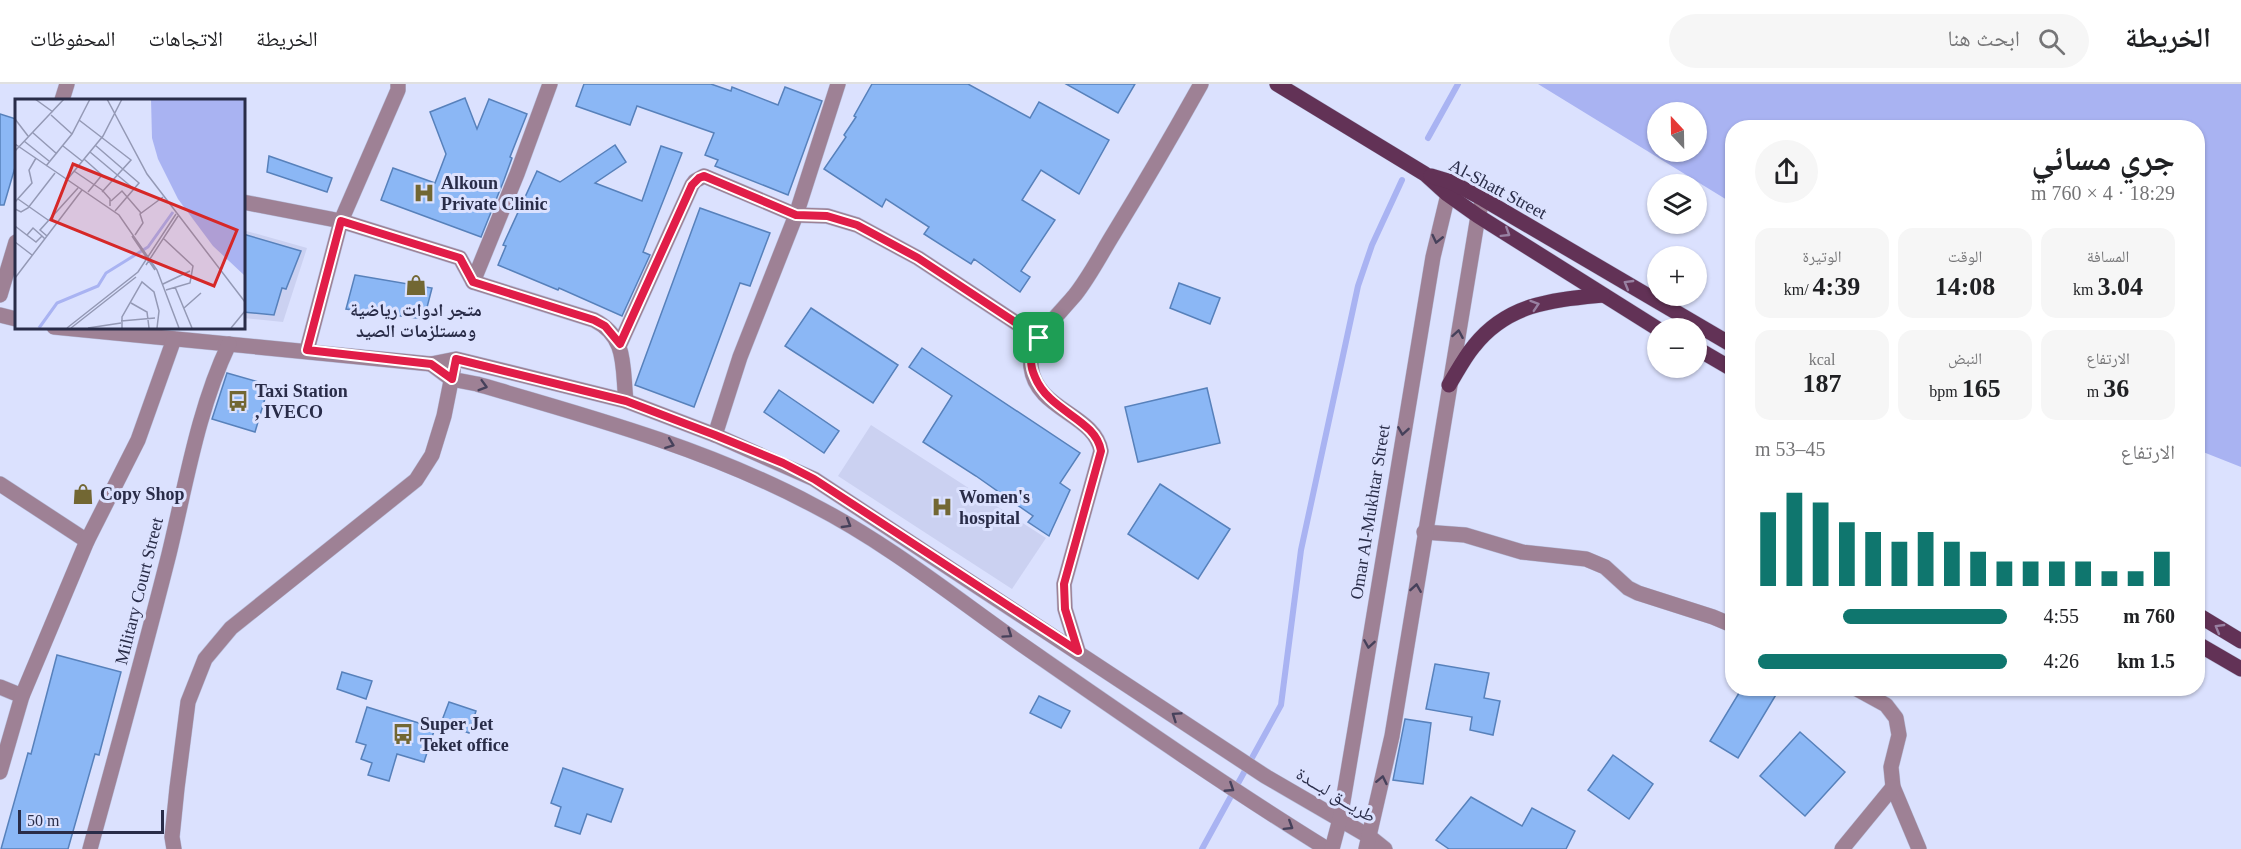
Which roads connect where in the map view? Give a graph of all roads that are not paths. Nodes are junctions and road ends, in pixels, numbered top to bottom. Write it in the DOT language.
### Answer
graph roads {
  1 [pos="67,84"];
  2 [pos="398,84"];
  3 [pos="550,84"];
  4 [pos="1202,84"];
  5 [pos="1277,84"];
  6 [pos="836,85"];
  7 [pos="62,99"];
  8 [pos="1449,188"];
  9 [pos="1483,199"];
  10 [pos="244,202"];
  11 [pos="796,215"];
  12 [pos="1478,216"];
  13 [pos="341,221"];
  14 [pos="15,245"];
  15 [pos="473,282"];
  16 [pos="1603,295"];
  17 [pos="0,296"];
  18 [pos="0,315"];
  19 [pos="15,319"];
  20 [pos="1647,322"];
  21 [pos="66,328"];
  22 [pos="1039,338"];
  23 [pos="174,339"];
  24 [pos="1725,341"];
  25 [pos="620,344"];
  26 [pos="229,345"];
  27 [pos="307,350"];
  28 [pos="1707,354"];
  29 [pos="456,359"];
  30 [pos="431,364"];
  31 [pos="1725,365"];
  32 [pos="452,379"];
  33 [pos="1449,385"];
  34 [pos="626,401"];
  35 [pos="715,435"];
  36 [pos="0,484"];
  37 [pos="1424,532"];
  38 [pos="87,541"];
  39 [pos="2205,619"];
  40 [pos="1725,622"];
  41 [pos="2241,640"];
  42 [pos="2205,648"];
  43 [pos="1078,651"];
  44 [pos="2241,669"];
  45 [pos="0,687"];
  46 [pos="22,696"];
  47 [pos="1870,696"];
  48 [pos="0,772"];
  49 [pos="1893,787"];
  50 [pos="1340,819"];
  51 [pos="1368,843"];
  52 [pos="90,849"];
  53 [pos="174,849"];
  54 [pos="1327,849"];
  55 [pos="1332,849"];
  56 [pos="1385,849"];
  57 [pos="1842,849"];
  58 [pos="1919,849"];
  1 -- 7 [label="street"];
  2 -- 13 [label="street"];
  3 -- 15 [label="street"];
  4 -- 22 [label="street"];
  5 -- 8 [label="main road, Al-Shatt Street"];
  6 -- 11 [label="street"];
  8 -- 9 [label="main road, Al-Shatt Street"];
  8 -- 12 [label="main road, Al-Shatt Street"];
  8 -- 50 [label="street, Omar Al-Mukhtar Street, one-way"];
  9 -- 12 [label="street"];
  24 -- 9 [label="main road, Al-Shatt Street, one-way"];
  10 -- 13 [label="street"];
  11 -- 22 [label="street"];
  11 -- 25 [label="street"];
  11 -- 35 [label="street"];
  12 -- 16 [label="main road, Al-Shatt Street, one-way"];
  33 -- 12 [label="street, one-way"];
  13 -- 15 [label="street"];
  13 -- 27 [label="street"];
  14 -- 17 [label="street"];
  15 -- 25 [label="street"];
  16 -- 20 [label="main road, Al-Shatt Street"];
  33 -- 16 [label="main road, one-way"];
  18 -- 19 [label="street"];
  21 -- 23 [label="street"];
  22 -- 43 [label="street"];
  23 -- 26 [label="street"];
  23 -- 38 [label="street"];
  25 -- 34 [label="street"];
  26 -- 27 [label="street"];
  26 -- 52 [label="street, Military Court Street"];
  27 -- 30 [label="street"];
  28 -- 31 [label="main road"];
  29 -- 30 [label="street"];
  29 -- 32 [label="street"];
  29 -- 34 [label="street, طريـــق لبـــدة"];
  30 -- 32 [label="street"];
  32 -- 53 [label="street"];
  32 -- 54 [label="street, one-way"];
  33 -- 37 [label="street"];
  34 -- 35 [label="street, طريـــق لبـــدة"];
  35 -- 43 [label="street, طريـــق لبـــدة"];
  36 -- 38 [label="street"];
  37 -- 40 [label="street"];
  51 -- 37 [label="street, one-way"];
  38 -- 46 [label="street"];
  41 -- 39 [label="main road, one-way"];
  42 -- 44 [label="main road"];
  50 -- 43 [label="street, طريـــق لبـــدة, one-way"];
  45 -- 46 [label="street"];
  46 -- 48 [label="street"];
  47 -- 49 [label="street"];
  49 -- 57 [label="street"];
  49 -- 58 [label="street"];
  50 -- 51 [label="street, طريـــق لبـــدة"];
  50 -- 55 [label="street, Omar Al-Mukhtar Street"];
  51 -- 56 [label="street, طريـــق لبـــدة"];
}
